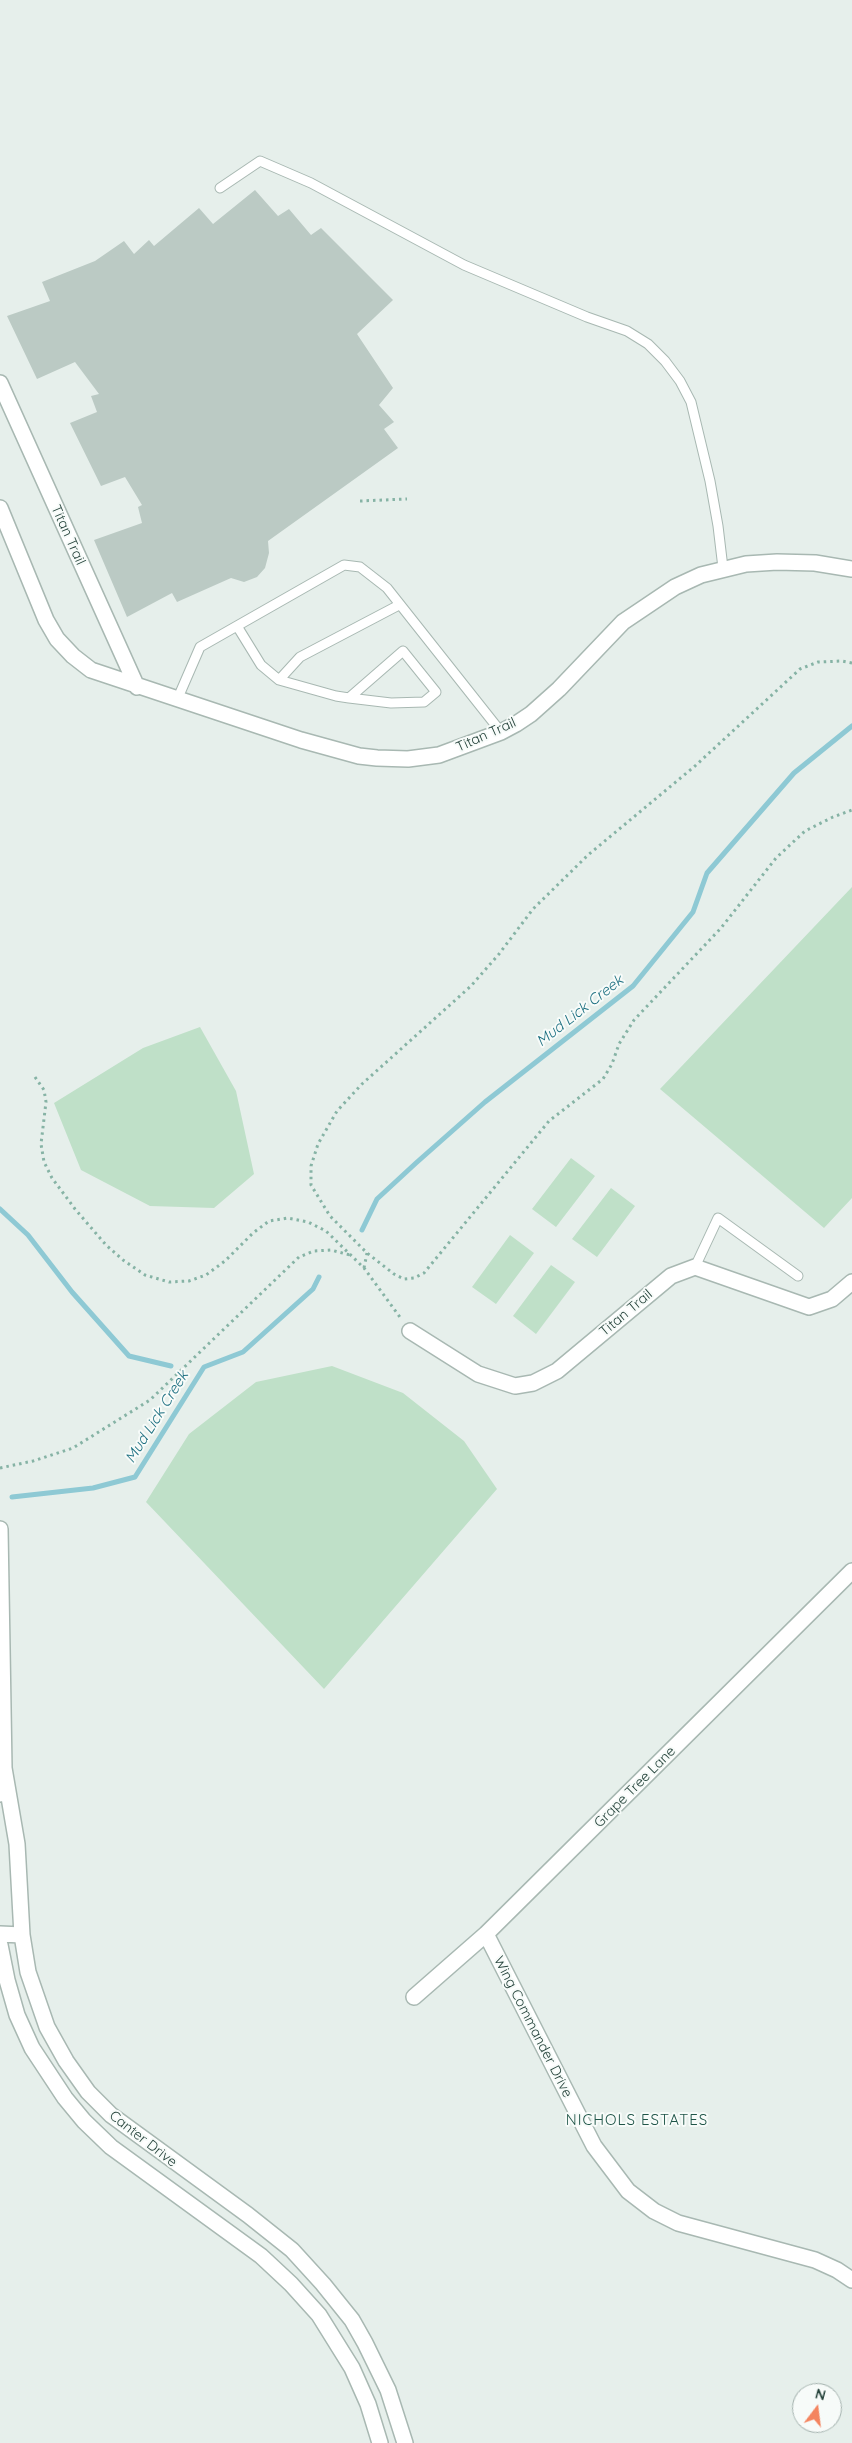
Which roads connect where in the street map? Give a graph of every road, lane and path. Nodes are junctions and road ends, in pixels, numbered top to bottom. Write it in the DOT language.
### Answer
graph roads {
  1 [pos="220,188"];
  2 [pos="0,383"];
  3 [pos="407,499"];
  4 [pos="360,501"];
  5 [pos="0,508"];
  6 [pos="722,568"];
  7 [pos="852,569"];
  8 [pos="399,605"];
  9 [pos="237,626"];
  10 [pos="852,663"];
  11 [pos="279,680"];
  12 [pos="137,686"];
  13 [pos="350,698"];
  14 [pos="177,700"];
  15 [pos="500,732"];
  16 [pos="852,810"];
  17 [pos="35,1077"];
  18 [pos="367,1253"];
  19 [pos="350,1256"];
  20 [pos="694,1267"];
  21 [pos="364,1268"];
  22 [pos="798,1276"];
  23 [pos="852,1282"];
  24 [pos="410,1331"];
  25 [pos="0,1468"];
  26 [pos="0,1529"];
  27 [pos="852,1571"];
  28 [pos="4,1768"];
  29 [pos="0,1794"];
  30 [pos="0,1934"];
  31 [pos="486,1934"];
  32 [pos="22,1935"];
  33 [pos="0,1945"];
  34 [pos="414,1997"];
  35 [pos="852,2280"];
  36 [pos="380,2443"];
  37 [pos="406,2443"];
  1 -- 6 [label="lane"];
  2 -- 12 [label="street, Titan Trail"];
  3 -- 4 [label="path"];
  5 -- 12 [label="street, Titan Trail"];
  6 -- 7 [label="street, Titan Trail"];
  6 -- 15 [label="street, Titan Trail"];
  8 -- 9 [label="lane"];
  8 -- 11 [label="lane"];
  8 -- 15 [label="lane"];
  9 -- 11 [label="lane"];
  9 -- 14 [label="lane"];
  10 -- 18 [label="path"];
  11 -- 13 [label="lane"];
  12 -- 14 [label="street, Titan Trail"];
  13 -- 13 [label="lane"];
  14 -- 15 [label="street, Titan Trail"];
  16 -- 18 [label="path"];
  17 -- 19 [label="path"];
  18 -- 21 [label="path"];
  19 -- 21 [label="path"];
  19 -- 25 [label="path"];
  20 -- 22 [label="lane"];
  20 -- 23 [label="street"];
  20 -- 24 [label="street, Titan Trail"];
  21 -- 24 [label="path"];
  26 -- 28 [label="street, Canter Drive"];
  27 -- 31 [label="street, Grape Tree Lane"];
  28 -- 29 [label="street, Canter Drive"];
  28 -- 32 [label="street, Canter Drive"];
  30 -- 32 [label="street"];
  31 -- 34 [label="street, Grape Tree Lane"];
  31 -- 35 [label="street, Wing Commander Drive"];
  32 -- 37 [label="street, Canter Drive"];
  33 -- 36 [label="street, Canter Drive"];
}
